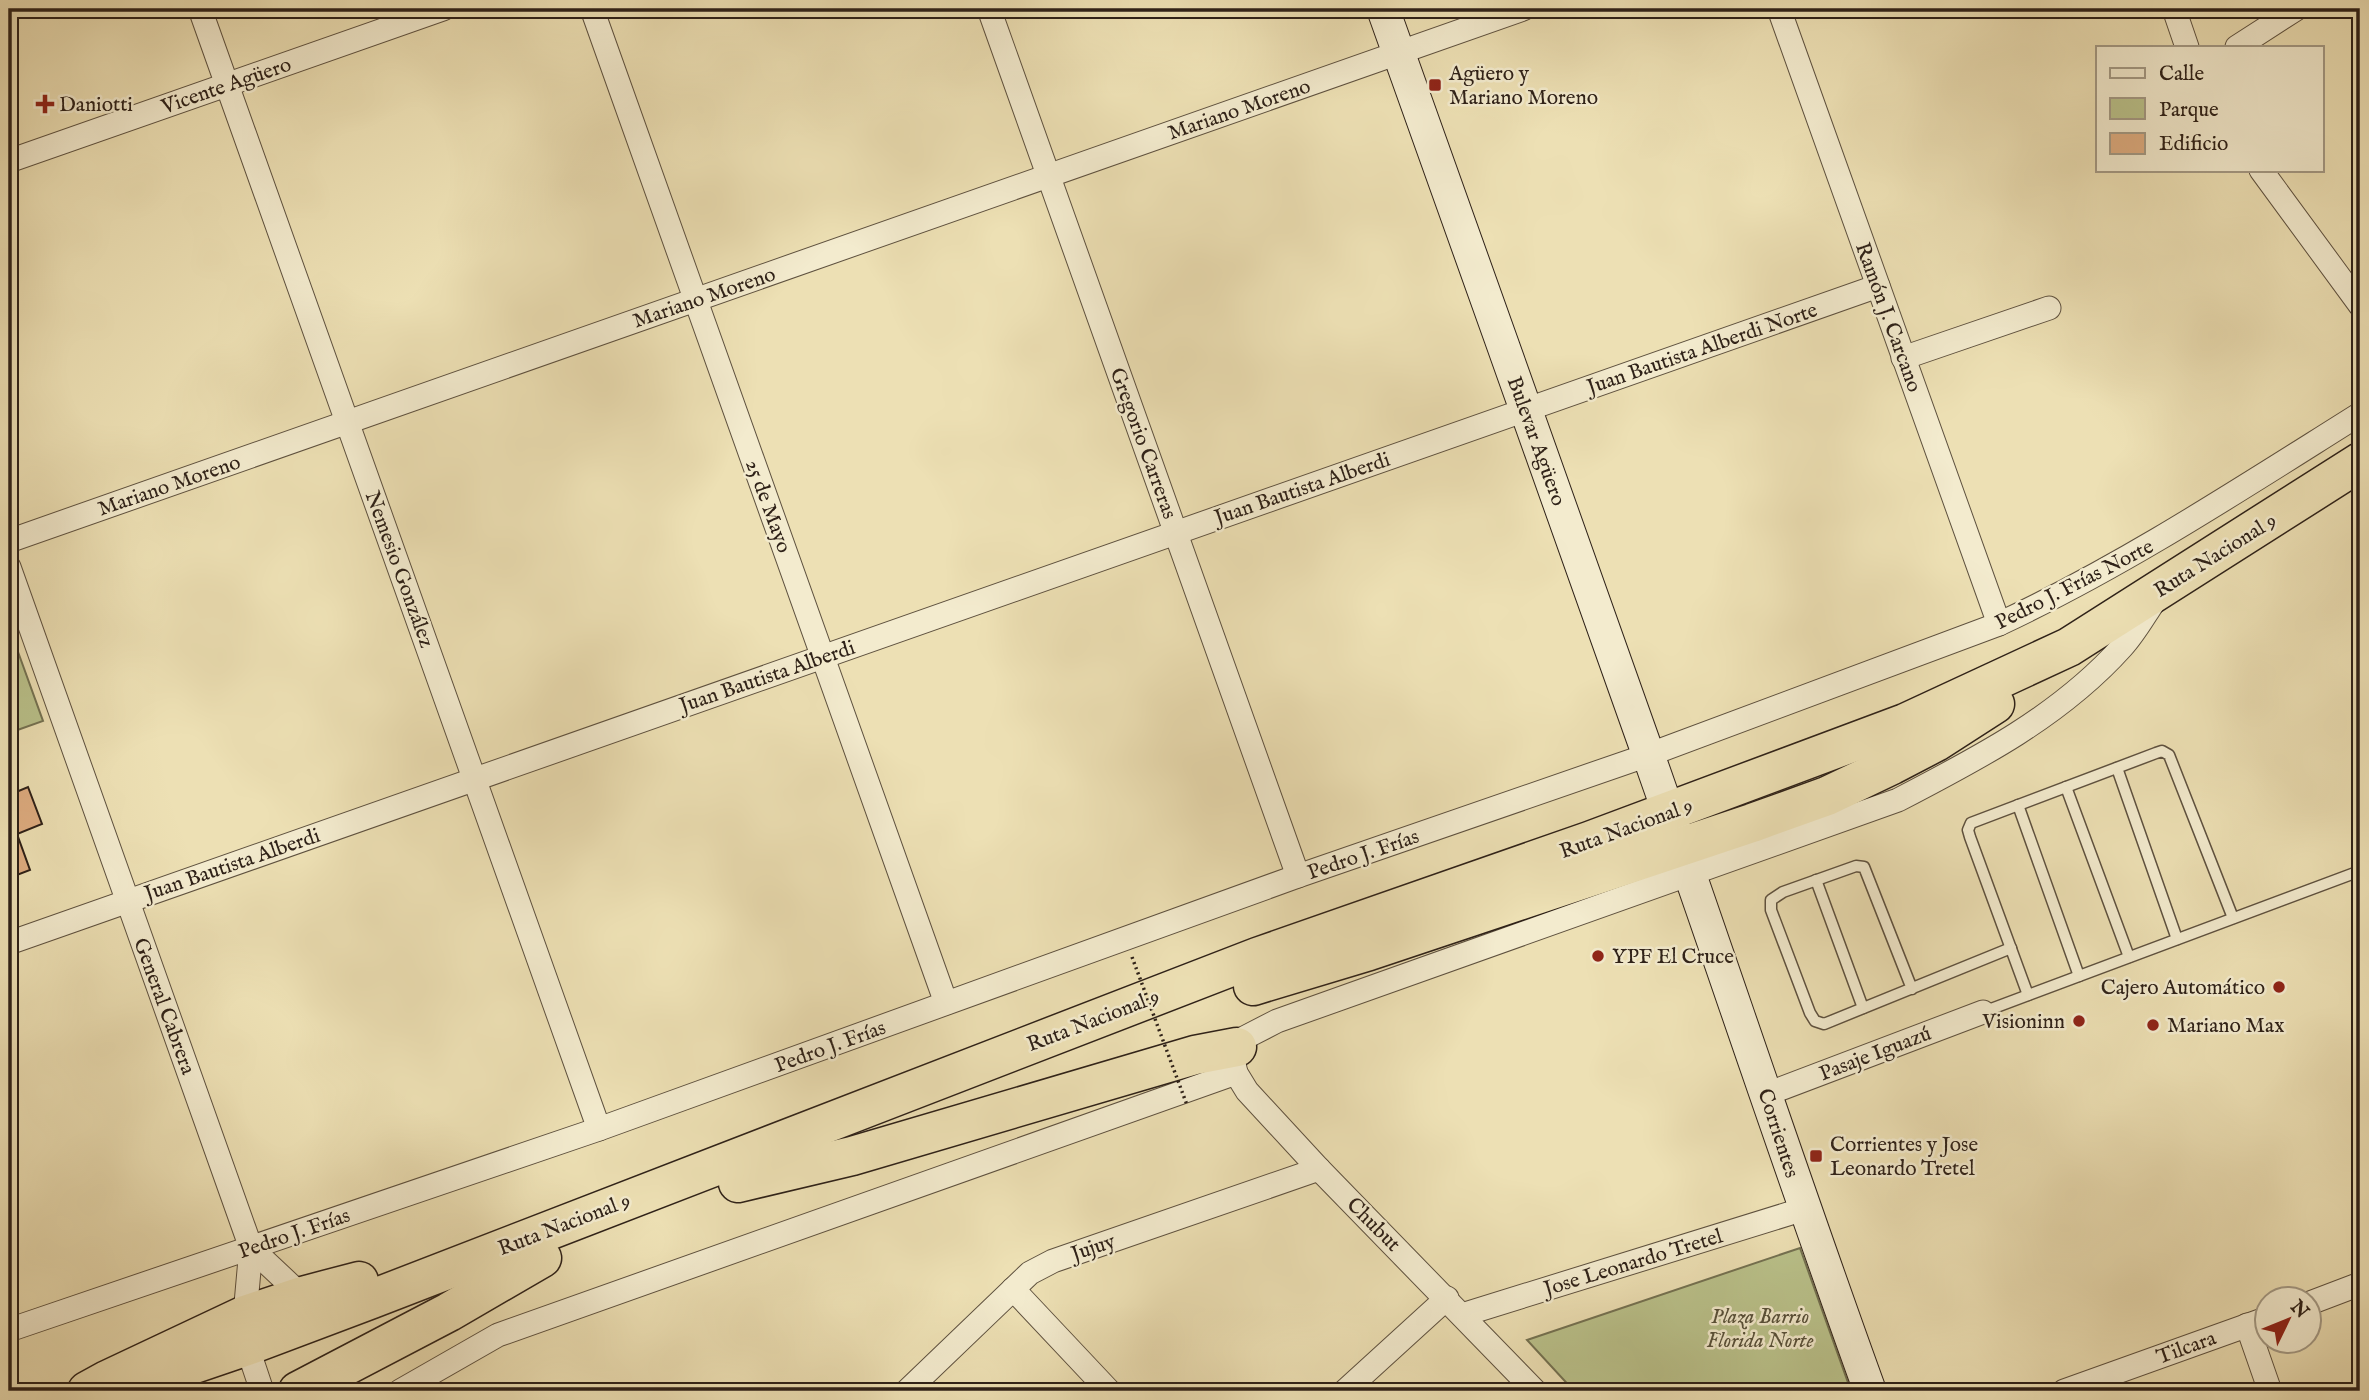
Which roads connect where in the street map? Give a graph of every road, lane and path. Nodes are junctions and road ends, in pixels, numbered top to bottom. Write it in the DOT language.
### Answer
graph roads {
  1 [pos="200,9"];
  2 [pos="443,9"];
  3 [pos="592,9"];
  4 [pos="989,9"];
  5 [pos="1383,9"];
  6 [pos="1523,9"];
  7 [pos="1779,9"];
  8 [pos="2174,9"];
  9 [pos="2297,9"];
  10 [pos="2188,46"];
  11 [pos="2239,46"];
  12 [pos="1399,52"];
  13 [pos="228,85"];
  14 [pos="9,161"];
  15 [pos="2262,172"];
  16 [pos="1048,175"];
  17 [pos="1878,286"];
  18 [pos="696,299"];
  19 [pos="2360,305"];
  20 [pos="2049,308"];
  21 [pos="1903,358"];
  22 [pos="1526,410"];
  23 [pos="2360,414"];
  24 [pos="348,422"];
  25 [pos="2360,462"];
  26 [pos="1176,533"];
  27 [pos="9,541"];
  28 [pos="9,567"];
  29 [pos="2164,587"];
  30 [pos="1999,624"];
  31 [pos="823,657"];
  32 [pos="1648,755"];
  33 [pos="2117,768"];
  34 [pos="475,779"];
  35 [pos="2066,787"];
  36 [pos="2018,805"];
  37 [pos="1679,845"];
  38 [pos="2360,871"];
  39 [pos="1298,876"];
  40 [pos="1816,880"];
  41 [pos="127,901"];
  42 [pos="2233,918"];
  43 [pos="2177,939"];
  44 [pos="9,943"];
  45 [pos="2011,948"];
  46 [pos="1132,957"];
  47 [pos="2129,957"];
  48 [pos="2079,976"];
  49 [pos="1912,989"];
  50 [pos="2028,995"];
  51 [pos="946,1003"];
  52 [pos="1863,1008"];
  53 [pos="1983,1012"];
  54 [pos="1237,1060"];
  55 [pos="1767,1094"];
  56 [pos="1187,1105"];
  57 [pos="599,1129"];
  58 [pos="1319,1169"];
  59 [pos="738,1184"];
  60 [pos="1804,1209"];
  61 [pos="251,1248"];
  62 [pos="491,1252"];
  63 [pos="542,1258"];
  64 [pos="2360,1284"];
  65 [pos="1013,1289"];
  66 [pos="302,1296"];
  67 [pos="2324,1297"];
  68 [pos="1454,1307"];
  69 [pos="2254,1323"];
  70 [pos="9,1330"];
  71 [pos="2263,1354"];
  72 [pos="252,1356"];
  73 [pos="338,1382"];
  74 [pos="87,1391"];
  75 [pos="116,1391"];
  76 [pos="194,1391"];
  77 [pos="298,1391"];
  78 [pos="400,1391"];
  79 [pos="907,1391"];
  80 [pos="1109,1391"];
  81 [pos="1345,1391"];
  82 [pos="1535,1391"];
  83 [pos="1870,1391"];
  84 [pos="2064,1391"];
  85 [pos="2270,1391"];
  1 -- 13 [label="street, Nemesio González"];
  2 -- 13 [label="street, Vicente Agüero"];
  3 -- 18 [label="street, 25 de Mayo"];
  4 -- 16 [label="street, Gregorio Carreras"];
  5 -- 12 [label="main road, Bulevar Agüero"];
  6 -- 12 [label="street, Mariano Moreno"];
  7 -- 17 [label="street, Ramón J. Carcano"];
  8 -- 10 [label="street"];
  9 -- 11 [label="street"];
  12 -- 16 [label="street, Mariano Moreno"];
  12 -- 22 [label="main road, Bulevar Agüero"];
  13 -- 14 [label="street, Vicente Agüero"];
  13 -- 24 [label="street, Nemesio González"];
  15 -- 19 [label="street"];
  16 -- 18 [label="street, Mariano Moreno"];
  16 -- 26 [label="street, Gregorio Carreras"];
  17 -- 21 [label="street, Ramón J. Carcano"];
  17 -- 22 [label="street, Juan Bautista Alberdi Norte"];
  18 -- 24 [label="street, Mariano Moreno"];
  18 -- 31 [label="street, 25 de Mayo"];
  20 -- 21 [label="street"];
  21 -- 30 [label="street, Ramón J. Carcano"];
  22 -- 26 [label="street, Juan Bautista Alberdi"];
  22 -- 32 [label="main road, Bulevar Agüero"];
  23 -- 30 [label="street, Pedro J. Frías Norte"];
  24 -- 27 [label="street, Mariano Moreno"];
  24 -- 34 [label="street, Nemesio González"];
  25 -- 29 [label="highway, Ruta Nacional 9"];
  26 -- 31 [label="street, Juan Bautista Alberdi"];
  26 -- 39 [label="street, Gregorio Carreras"];
  28 -- 41 [label="street, General Cabrera"];
  29 -- 37 [label="highway, Ruta Nacional 9"];
  29 -- 37 [label="street"];
  30 -- 32 [label="street, Pedro J. Frías Norte"];
  31 -- 34 [label="street, Juan Bautista Alberdi"];
  31 -- 51 [label="street, 25 de Mayo"];
  32 -- 37 [label="main road, Bulevar Agüero"];
  32 -- 39 [label="street, Pedro J. Frías"];
  33 -- 35 [label="lane"];
  33 -- 42 [label="lane"];
  33 -- 43 [label="lane"];
  34 -- 41 [label="street, Juan Bautista Alberdi"];
  34 -- 57 [label="street, Nemesio González"];
  35 -- 36 [label="lane"];
  35 -- 47 [label="lane"];
  36 -- 45 [label="lane"];
  36 -- 48 [label="lane"];
  37 -- 54 [label="street"];
  37 -- 55 [label="main road, Corrientes"];
  37 -- 59 [label="highway, Ruta Nacional 9"];
  37 -- 62 [label="highway, Ruta Nacional 9"];
  38 -- 42 [label="lane"];
  39 -- 51 [label="street, Pedro J. Frías"];
  40 -- 49 [label="lane"];
  40 -- 52 [label="lane"];
  40 -- 52 [label="lane"];
  41 -- 44 [label="street, Juan Bautista Alberdi"];
  41 -- 61 [label="street, General Cabrera"];
  42 -- 43 [label="lane"];
  43 -- 47 [label="lane"];
  45 -- 49 [label="lane"];
  45 -- 50 [label="lane"];
  46 -- 56 [label="path, bridge"];
  47 -- 48 [label="lane"];
  48 -- 50 [label="lane"];
  49 -- 52 [label="lane"];
  50 -- 53 [label="lane"];
  51 -- 57 [label="street, Pedro J. Frías"];
  53 -- 55 [label="street, Pasaje Iguazú"];
  54 -- 58 [label="street, Chubut"];
  54 -- 59 [label="highway"];
  54 -- 78 [label="street"];
  55 -- 60 [label="main road, Corrientes"];
  57 -- 61 [label="street, Pedro J. Frías"];
  58 -- 65 [label="street, Jujuy"];
  58 -- 68 [label="street, Chubut"];
  59 -- 63 [label="highway, Ruta Nacional 9"];
  60 -- 68 [label="street, Jose Leonardo Tretel"];
  60 -- 83 [label="main road, Corrientes"];
  61 -- 66 [label="street"];
  61 -- 70 [label="street, Pedro J. Frías"];
  61 -- 72 [label="street"];
  62 -- 66 [label="highway"];
  62 -- 72 [label="highway, Ruta Nacional 9"];
  63 -- 72 [label="highway, Ruta Nacional 9"];
  63 -- 73 [label="highway"];
  64 -- 67 [label="street"];
  65 -- 79 [label="street, Jujuy"];
  65 -- 80 [label="street"];
  66 -- 72 [label="highway"];
  68 -- 81 [label="street"];
  68 -- 82 [label="street, Chubut"];
  69 -- 84 [label="street, Tilcara"];
  71 -- 85 [label="street"];
  72 -- 74 [label="highway"];
  72 -- 75 [label="highway, Ruta Nacional 9"];
  72 -- 76 [label="highway, Ruta Nacional 9"];
  73 -- 77 [label="highway"];
}
